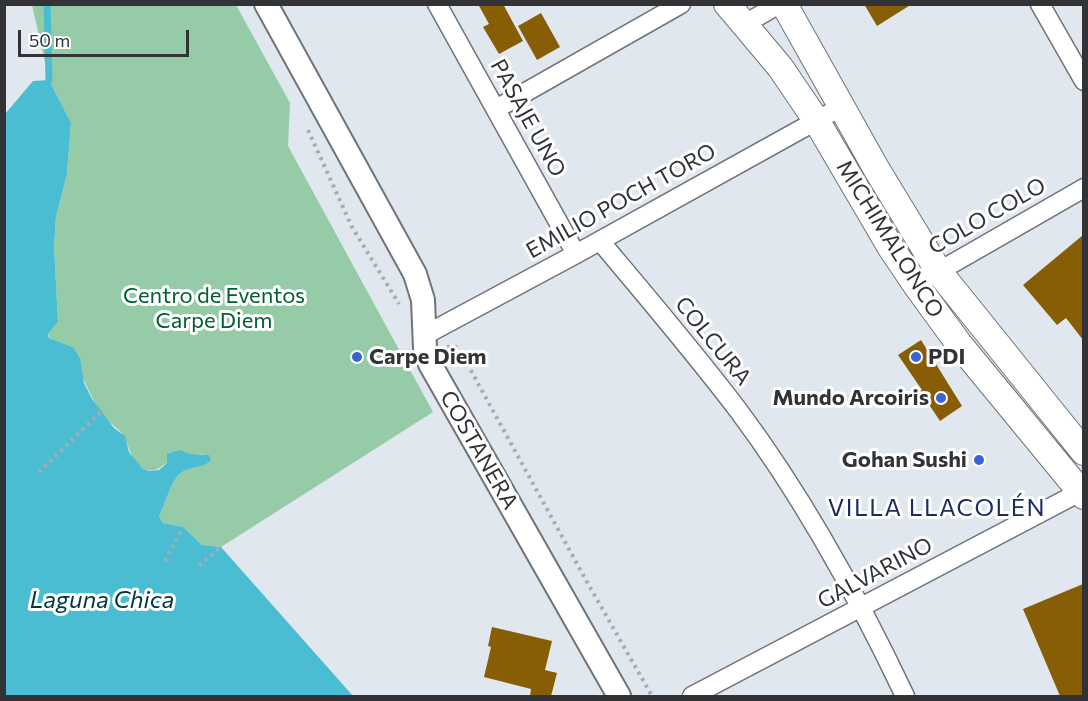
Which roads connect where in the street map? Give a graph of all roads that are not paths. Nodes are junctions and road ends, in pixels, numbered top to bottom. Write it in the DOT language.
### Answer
graph roads {
  1 [pos="266,4"];
  2 [pos="437,4"];
  3 [pos="681,4"];
  4 [pos="728,4"];
  5 [pos="779,4"];
  6 [pos="784,4"];
  7 [pos="1040,4"];
  8 [pos="745,24"];
  9 [pos="1083,81"];
  10 [pos="841,107"];
  11 [pos="496,109"];
  12 [pos="816,120"];
  13 [pos="1083,188"];
  14 [pos="600,241"];
  15 [pos="576,254"];
  16 [pos="939,272"];
  17 [pos="916,285"];
  18 [pos="425,335"];
  19 [pos="1083,452"];
  20 [pos="1082,494"];
  21 [pos="860,608"];
  22 [pos="619,696"];
  23 [pos="692,696"];
  24 [pos="905,696"];
  1 -- 18 [label="street, COSTANERA"];
  2 -- 11 [label="street, PASAJE UNO"];
  3 -- 11 [label="street"];
  4 -- 8 [label="main road, MICHIMALONCO"];
  5 -- 8 [label="street"];
  6 -- 10 [label="main road, MICHIMALONCO"];
  7 -- 9 [label="street"];
  8 -- 12 [label="main road, MICHIMALONCO"];
  10 -- 12 [label="street, EMILIO POCH TORO"];
  10 -- 16 [label="main road, MICHIMALONCO"];
  11 -- 15 [label="street, PASAJE UNO"];
  12 -- 14 [label="street, EMILIO POCH TORO"];
  12 -- 17 [label="main road, MICHIMALONCO"];
  13 -- 16 [label="street, COLO COLO"];
  14 -- 15 [label="street, EMILIO POCH TORO"];
  14 -- 21 [label="street, COLCURA"];
  15 -- 18 [label="street, EMILIO POCH TORO"];
  16 -- 17 [label="street, COLO COLO"];
  16 -- 19 [label="main road, MICHIMALONCO"];
  17 -- 20 [label="main road, MICHIMALONCO"];
  18 -- 22 [label="street, COSTANERA"];
  20 -- 21 [label="street, GALVARINO"];
  21 -- 23 [label="street, GALVARINO"];
  21 -- 24 [label="street, COLCURA"];
}
